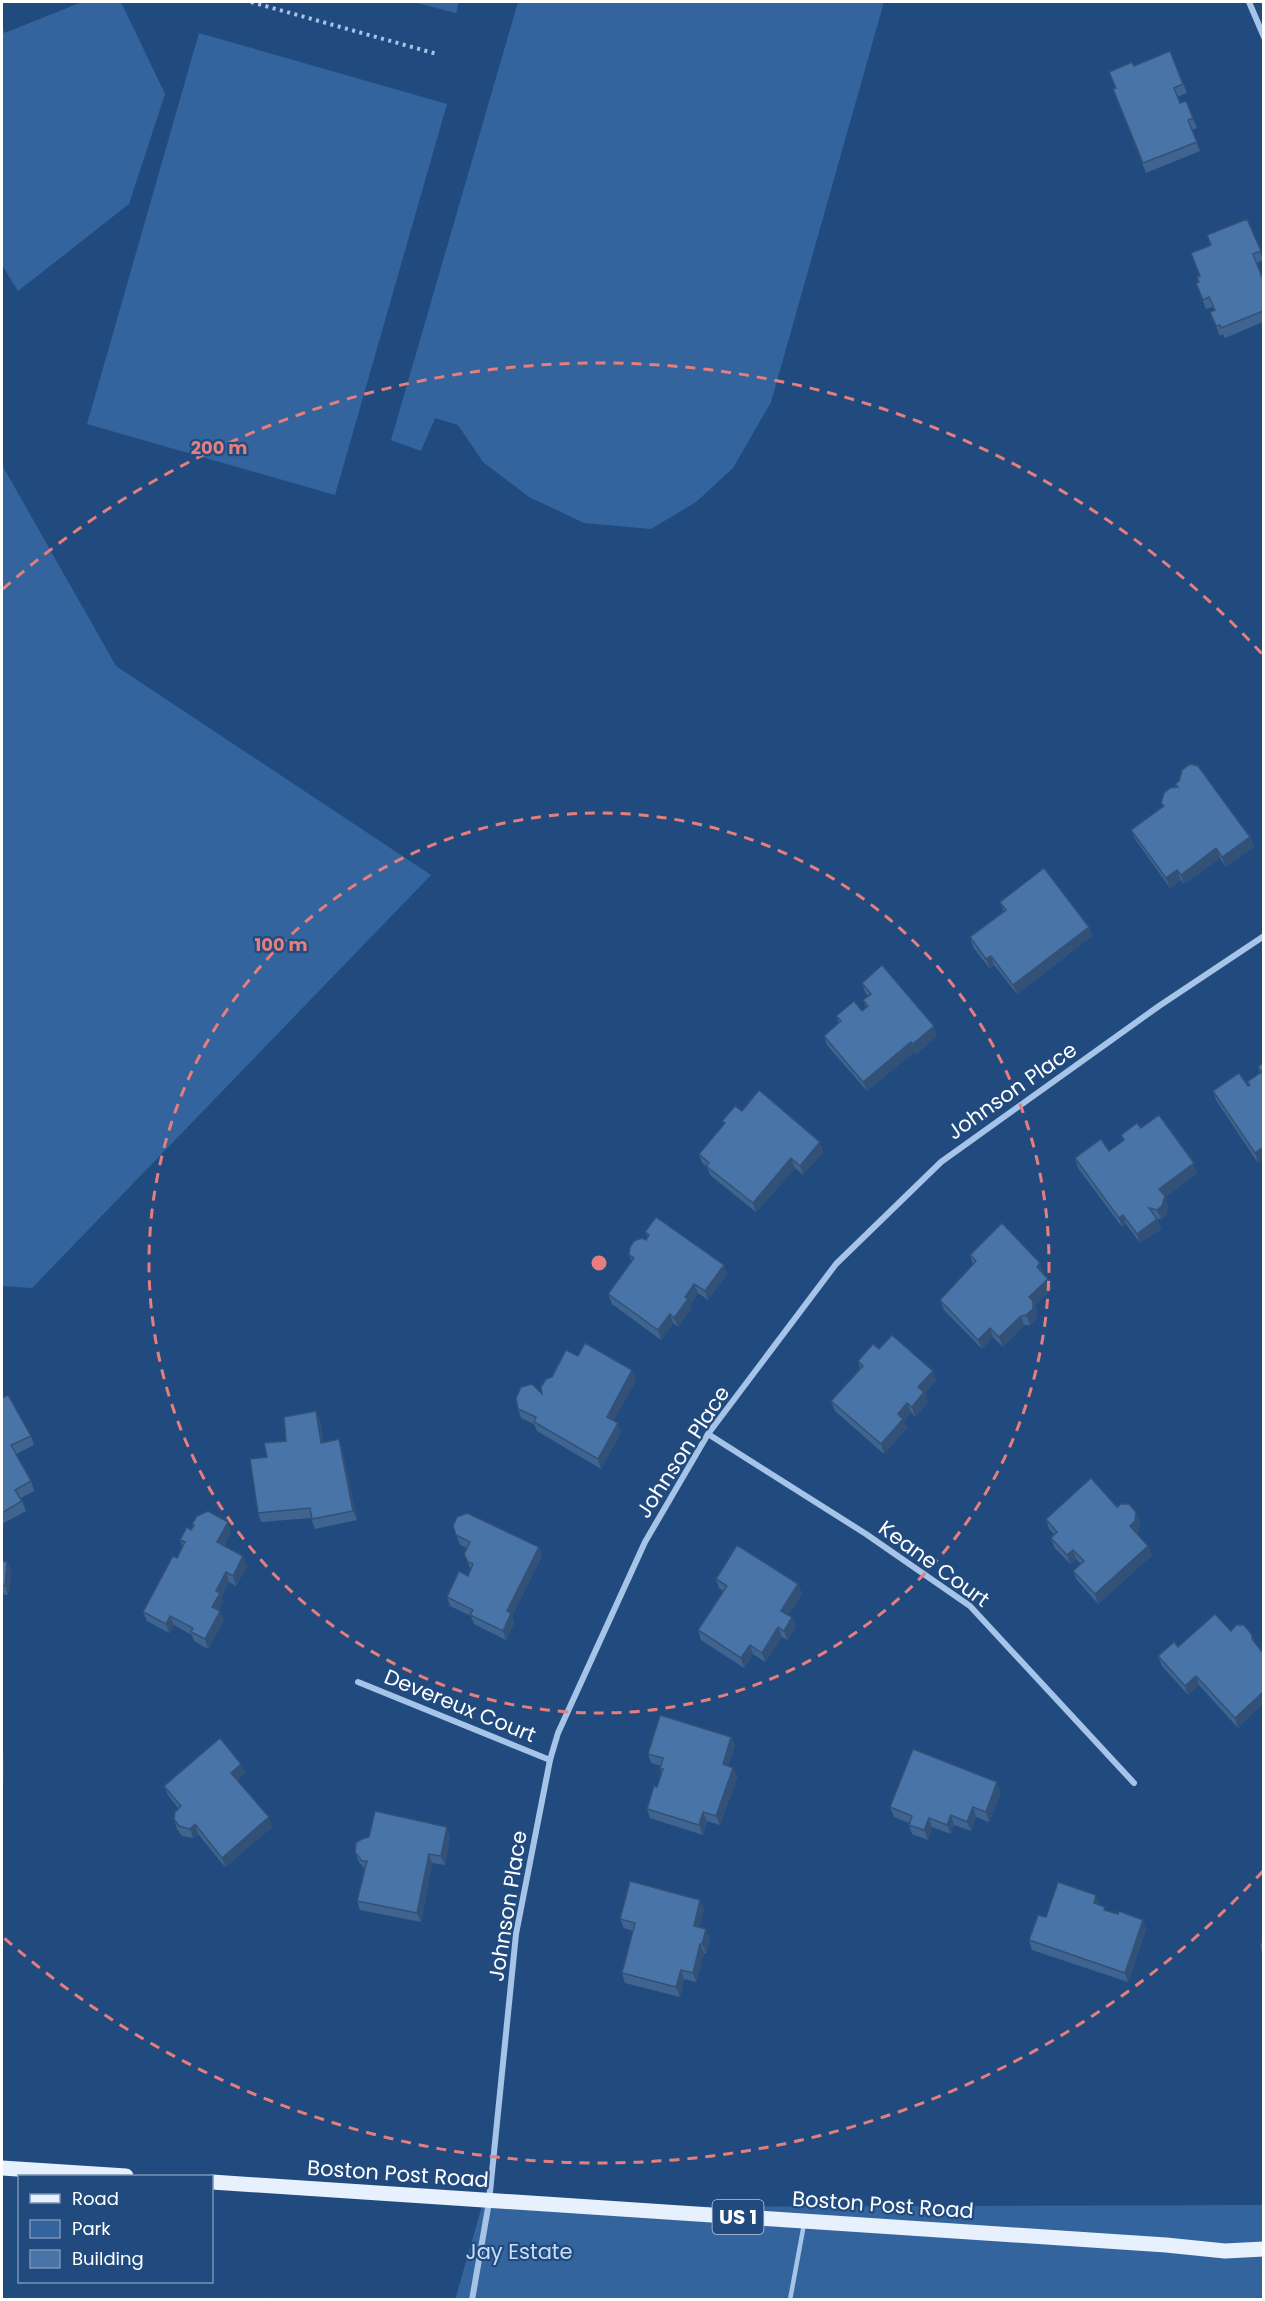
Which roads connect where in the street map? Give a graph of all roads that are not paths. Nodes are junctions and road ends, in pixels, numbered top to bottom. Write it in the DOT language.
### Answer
graph roads {
  1 [pos="1249,2"];
  2 [pos="1263,36"];
  3 [pos="1263,936"];
  4 [pos="708,1434"];
  5 [pos="358,1682"];
  6 [pos="550,1760"];
  7 [pos="1134,1783"];
  8 [pos="2,2168"];
  9 [pos="110,2175"];
  10 [pos="213,2182"];
  11 [pos="489,2202"];
  12 [pos="804,2221"];
  13 [pos="1263,2249"];
  14 [pos="472,2300"];
  15 [pos="790,2300"];
  1 -- 2 [label="street"];
  3 -- 4 [label="street, Johnson Place"];
  4 -- 6 [label="street, Johnson Place"];
  4 -- 7 [label="street, Keane Court"];
  5 -- 6 [label="street, Devereux Court"];
  6 -- 11 [label="street, Johnson Place"];
  8 -- 9 [label="main road"];
  10 -- 11 [label="main road, Boston Post Road / US 1"];
  11 -- 12 [label="main road, Boston Post Road / US 1"];
  11 -- 14 [label="street, Johnson Place"];
  12 -- 13 [label="main road, Boston Post Road / US 1"];
  12 -- 15 [label="lane"];
}
